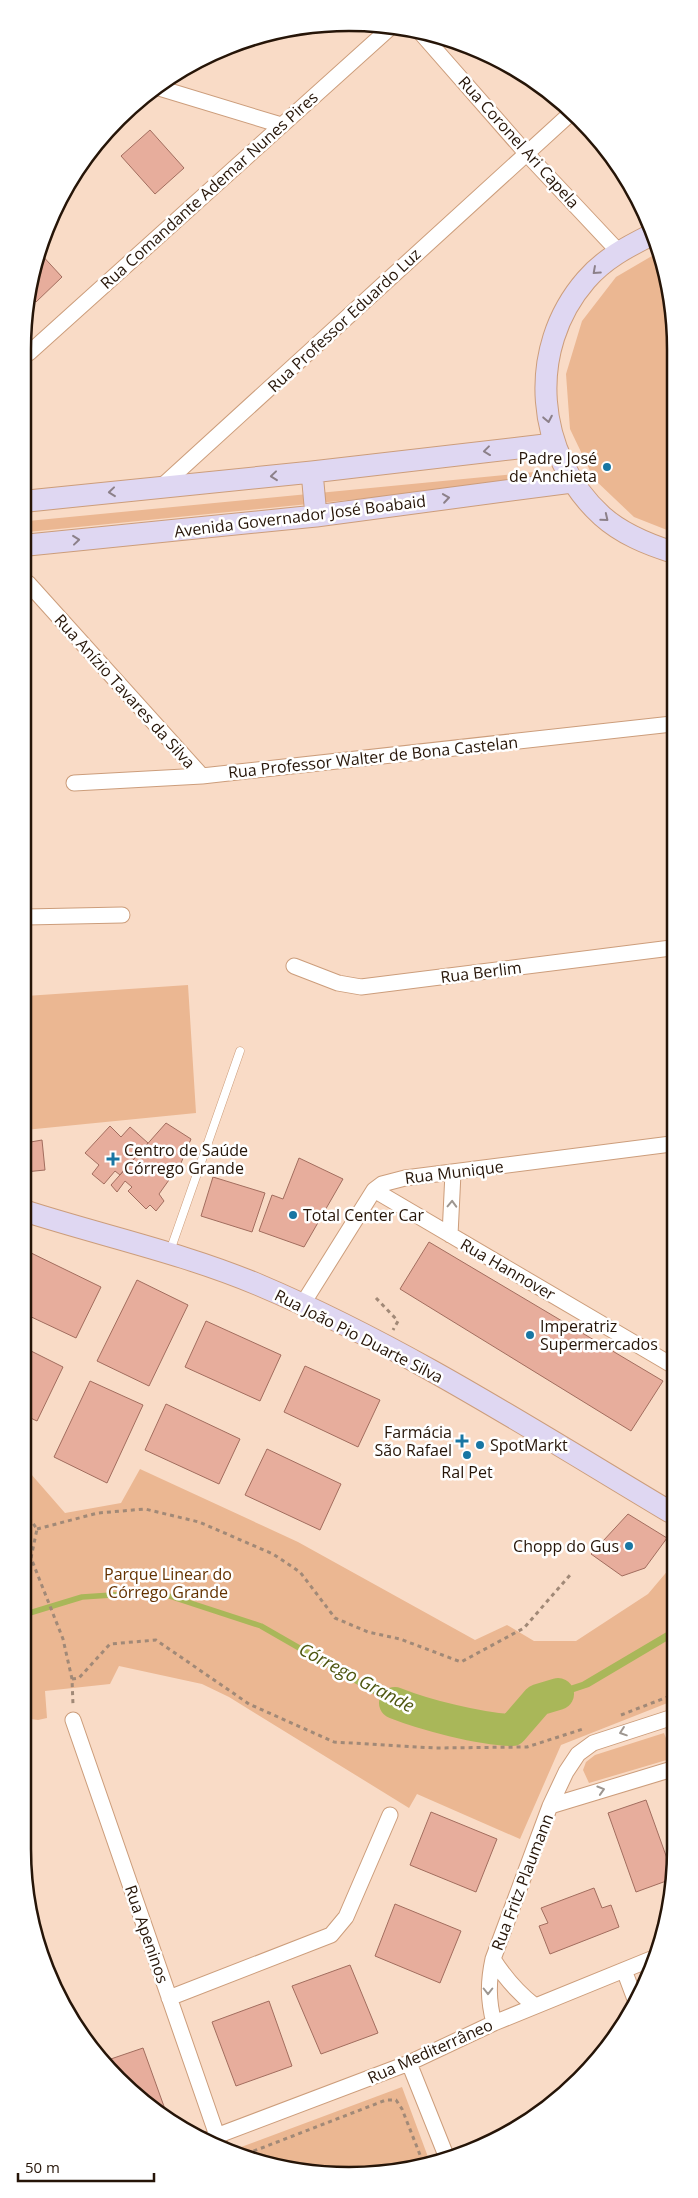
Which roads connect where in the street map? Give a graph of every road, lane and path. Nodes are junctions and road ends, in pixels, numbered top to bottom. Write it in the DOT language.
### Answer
graph roads {
  1 [pos="383,33"];
  2 [pos="428,41"];
  3 [pos="165,90"];
  4 [pos="567,117"];
  5 [pos="280,125"];
  6 [pos="526,153"];
  7 [pos="647,237"];
  8 [pos="618,251"];
  9 [pos="31,350"];
  10 [pos="553,444"];
  11 [pos="312,472"];
  12 [pos="572,482"];
  13 [pos="161,487"];
  14 [pos="31,501"];
  15 [pos="316,516"];
  16 [pos="31,545"];
  17 [pos="667,550"];
  18 [pos="31,586"];
  19 [pos="667,725"];
  20 [pos="202,776"];
  21 [pos="74,783"];
  22 [pos="122,916"];
  23 [pos="31,917"];
  24 [pos="667,949"];
  25 [pos="294,966"];
  26 [pos="240,1050"];
  27 [pos="667,1145"];
  28 [pos="453,1173"];
  29 [pos="374,1190"];
  30 [pos="31,1214"];
  31 [pos="450,1235"];
  32 [pos="169,1253"];
  33 [pos="376,1298"];
  34 [pos="302,1305"];
  35 [pos="385,1346"];
  36 [pos="667,1362"];
  37 [pos="667,1510"];
  38 [pos="31,1521"];
  39 [pos="37,1529"];
  40 [pos="31,1558"];
  41 [pos="570,1575"];
  42 [pos="72,1679"];
  43 [pos="667,1697"];
  44 [pos="614,1717"];
  45 [pos="667,1719"];
  46 [pos="74,1720"];
  47 [pos="588,1727"];
  48 [pos="667,1771"];
  49 [pos="550,1806"];
  50 [pos="390,1815"];
  51 [pos="493,1959"];
  52 [pos="647,1961"];
  53 [pos="624,1970"];
  54 [pos="633,1993"];
  55 [pos="169,1998"];
  56 [pos="535,2006"];
  57 [pos="494,2023"];
  58 [pos="409,2063"];
  59 [pos="212,2136"];
  60 [pos="219,2139"];
  61 [pos="252,2152"];
  62 [pos="445,2152"];
  63 [pos="421,2158"];
  1 -- 5 [label="street, Rua Comandante Ademar Nunes Pires"];
  2 -- 6 [label="street, Rua Coronel Ari Capela"];
  3 -- 5 [label="street"];
  4 -- 6 [label="street, Rua Professor Eduardo Luz"];
  5 -- 9 [label="street, Rua Comandante Ademar Nunes Pires"];
  6 -- 8 [label="street, Rua Coronel Ari Capela"];
  6 -- 13 [label="street, Rua Professor Eduardo Luz"];
  7 -- 8 [label="street"];
  8 -- 10 [label="street, one-way"];
  10 -- 11 [label="street, one-way"];
  10 -- 12 [label="street"];
  11 -- 13 [label="street, one-way"];
  11 -- 15 [label="street"];
  15 -- 12 [label="street, Avenida Governador José Boabaid, one-way"];
  12 -- 17 [label="street, one-way"];
  13 -- 14 [label="street, one-way"];
  16 -- 15 [label="street, Avenida Governador José Boabaid, one-way"];
  18 -- 20 [label="street, Rua Anízio Tavares da Silva"];
  19 -- 20 [label="street, Rua Professor Walter de Bona Castelan"];
  20 -- 21 [label="street, Rua Professor Walter de Bona Castelan"];
  22 -- 23 [label="street"];
  24 -- 25 [label="street, Rua Berlim"];
  26 -- 32 [label="lane"];
  27 -- 28 [label="street, Rua Munique"];
  28 -- 29 [label="street, Rua Munique"];
  31 -- 28 [label="street, Rua Hannover, one-way"];
  29 -- 31 [label="street, Rua Hannover"];
  29 -- 34 [label="street"];
  30 -- 32 [label="street, Rua João Pio Duarte Silva"];
  31 -- 36 [label="street, Rua Hannover"];
  32 -- 34 [label="street, Rua João Pio Duarte Silva"];
  33 -- 35 [label="path"];
  34 -- 35 [label="street, Rua João Pio Duarte Silva"];
  35 -- 37 [label="street, Rua João Pio Duarte Silva"];
  38 -- 39 [label="path"];
  39 -- 40 [label="path"];
  39 -- 41 [label="path"];
  40 -- 42 [label="path"];
  42 -- 46 [label="path"];
  42 -- 47 [label="path"];
  43 -- 44 [label="path"];
  45 -- 49 [label="street, Rua Fritz Plaumann, one-way"];
  46 -- 55 [label="street, Rua Apeninos"];
  49 -- 48 [label="street, Rua Fritz Plaumann, one-way"];
  49 -- 51 [label="street, Rua Fritz Plaumann"];
  50 -- 55 [label="street"];
  51 -- 56 [label="street, Rua Fritz Plaumann"];
  51 -- 57 [label="street, Rua Fritz Plaumann, one-way"];
  52 -- 53 [label="street, Rua Mediterrâneo"];
  53 -- 54 [label="street"];
  53 -- 56 [label="street, Rua Mediterrâneo"];
  55 -- 59 [label="street, Rua Apeninos"];
  56 -- 57 [label="street, Rua Mediterrâneo"];
  57 -- 58 [label="street, Rua Mediterrâneo"];
  58 -- 60 [label="street, Rua Mediterrâneo"];
  58 -- 62 [label="street"];
  61 -- 63 [label="path"];
}
